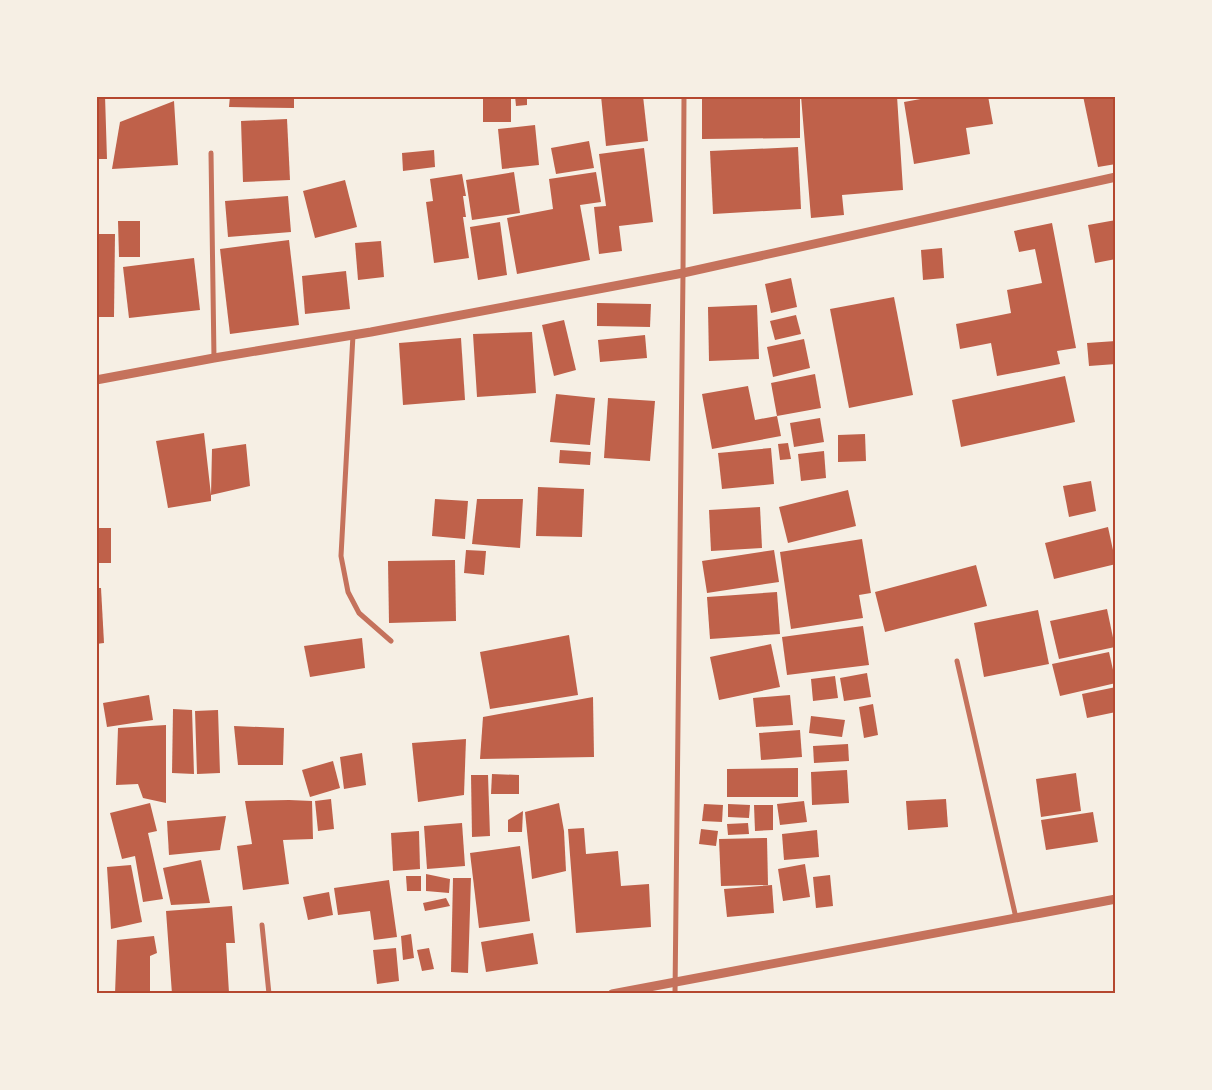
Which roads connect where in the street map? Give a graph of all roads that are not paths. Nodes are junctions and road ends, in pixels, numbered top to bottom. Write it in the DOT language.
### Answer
graph roads {
  1 [pos="684,96"];
  2 [pos="211,153"];
  3 [pos="1116,178"];
  4 [pos="683,273"];
  5 [pos="353,335"];
  6 [pos="214,358"];
  7 [pos="96,380"];
  8 [pos="391,641"];
  9 [pos="957,661"];
  10 [pos="1116,899"];
  11 [pos="1016,918"];
  12 [pos="262,925"];
  13 [pos="674,982"];
  14 [pos="270,994"];
  15 [pos="612,994"];
  16 [pos="675,994"];
  1 -- 4 [label="street"];
  2 -- 6 [label="street"];
  3 -- 4 [label="street"];
  4 -- 5 [label="street"];
  4 -- 13 [label="street"];
  5 -- 6 [label="street"];
  5 -- 8 [label="street"];
  6 -- 7 [label="street"];
  9 -- 11 [label="street"];
  10 -- 11 [label="street"];
  11 -- 13 [label="street"];
  12 -- 14 [label="street"];
  13 -- 15 [label="street"];
  13 -- 16 [label="street"];
}
